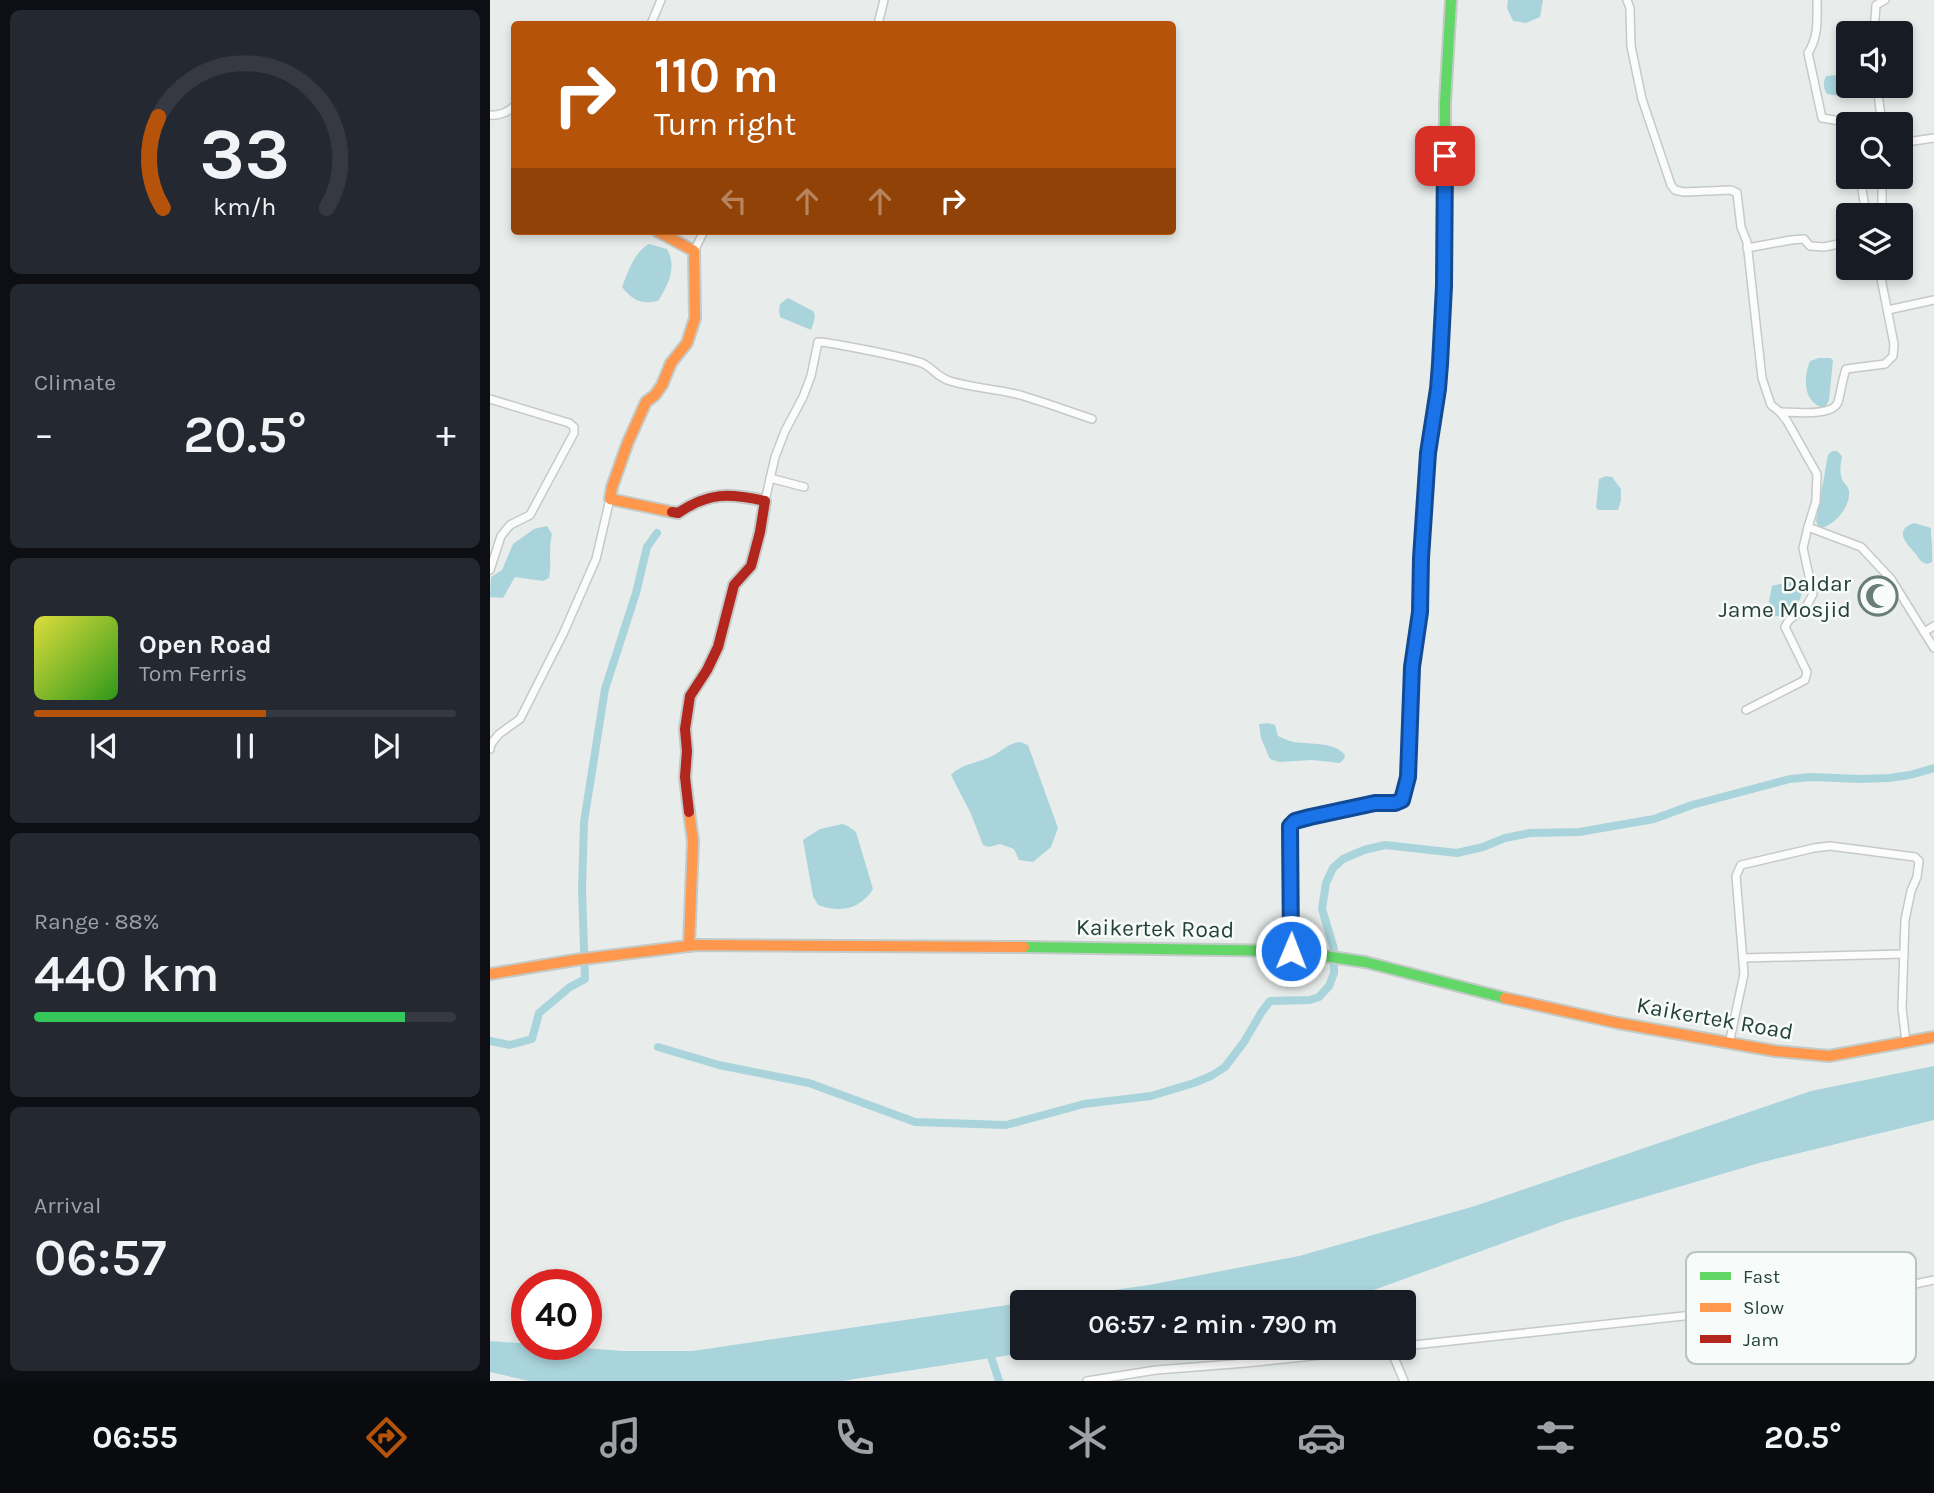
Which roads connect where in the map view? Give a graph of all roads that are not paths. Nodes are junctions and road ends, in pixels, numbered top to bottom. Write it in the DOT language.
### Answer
graph roads {
  1 [pos="661,0"];
  2 [pos="884,0"];
  3 [pos="1451,0"];
  4 [pos="1627,0"];
  5 [pos="1817,0"];
  6 [pos="1885,0"];
  7 [pos="652,21"];
  8 [pos="879,21"];
  9 [pos="1874,21"];
  10 [pos="511,110"];
  11 [pos="490,115"];
  12 [pos="1836,120"];
  13 [pos="1934,138"];
  14 [pos="1913,141"];
  15 [pos="664,235"];
  16 [pos="703,235"];
  17 [pos="1836,244"];
  18 [pos="1747,248"];
  19 [pos="694,251"];
  20 [pos="1882,280"];
  21 [pos="1934,300"];
  22 [pos="1888,310"];
  23 [pos="490,399"];
  24 [pos="1780,412"];
  25 [pos="1092,419"];
  26 [pos="770,478"];
  27 [pos="804,487"];
  28 [pos="610,499"];
  29 [pos="765,501"];
  30 [pos="1808,527"];
  31 [pos="490,570"];
  32 [pos="1934,626"];
  33 [pos="1924,632"];
  34 [pos="1934,648"];
  35 [pos="1746,710"];
  36 [pos="490,749"];
  37 [pos="689,946"];
  38 [pos="1291,951"];
  39 [pos="1904,954"];
  40 [pos="1743,958"];
  41 [pos="490,974"];
  42 [pos="1934,1037"];
  43 [pos="1906,1042"];
  44 [pos="1730,1044"];
  45 [pos="1934,1280"];
  46 [pos="1916,1284"];
  47 [pos="1686,1316"];
  48 [pos="1416,1345"];
  49 [pos="1275,1360"];
  50 [pos="1394,1360"];
  51 [pos="1087,1381"];
  52 [pos="1404,1381"];
  1 -- 7 [label="street"];
  2 -- 8 [label="street"];
  3 -- 38 [label="street"];
  4 -- 18 [label="street"];
  5 -- 12 [label="street"];
  6 -- 9 [label="street"];
  10 -- 11 [label="street"];
  13 -- 14 [label="street"];
  15 -- 19 [label="street"];
  16 -- 19 [label="street"];
  17 -- 18 [label="street"];
  18 -- 24 [label="street"];
  19 -- 28 [label="street"];
  20 -- 22 [label="street"];
  21 -- 22 [label="street"];
  22 -- 24 [label="street"];
  23 -- 31 [label="street"];
  24 -- 30 [label="street"];
  25 -- 26 [label="street"];
  26 -- 27 [label="street"];
  26 -- 29 [label="street"];
  28 -- 29 [label="street"];
  28 -- 36 [label="street"];
  29 -- 37 [label="street"];
  30 -- 33 [label="street"];
  30 -- 35 [label="street"];
  32 -- 33 [label="street"];
  33 -- 34 [label="street"];
  37 -- 38 [label="street, Kaikertek Road"];
  37 -- 41 [label="street, Kaikertek Road"];
  38 -- 44 [label="street, Kaikertek Road"];
  39 -- 40 [label="street"];
  39 -- 40 [label="street"];
  39 -- 43 [label="street"];
  40 -- 44 [label="street"];
  42 -- 43 [label="street, Kaikertek Road"];
  43 -- 44 [label="street, Kaikertek Road"];
  45 -- 46 [label="street"];
  47 -- 48 [label="street"];
  49 -- 51 [label="street"];
  50 -- 52 [label="street"];
}
